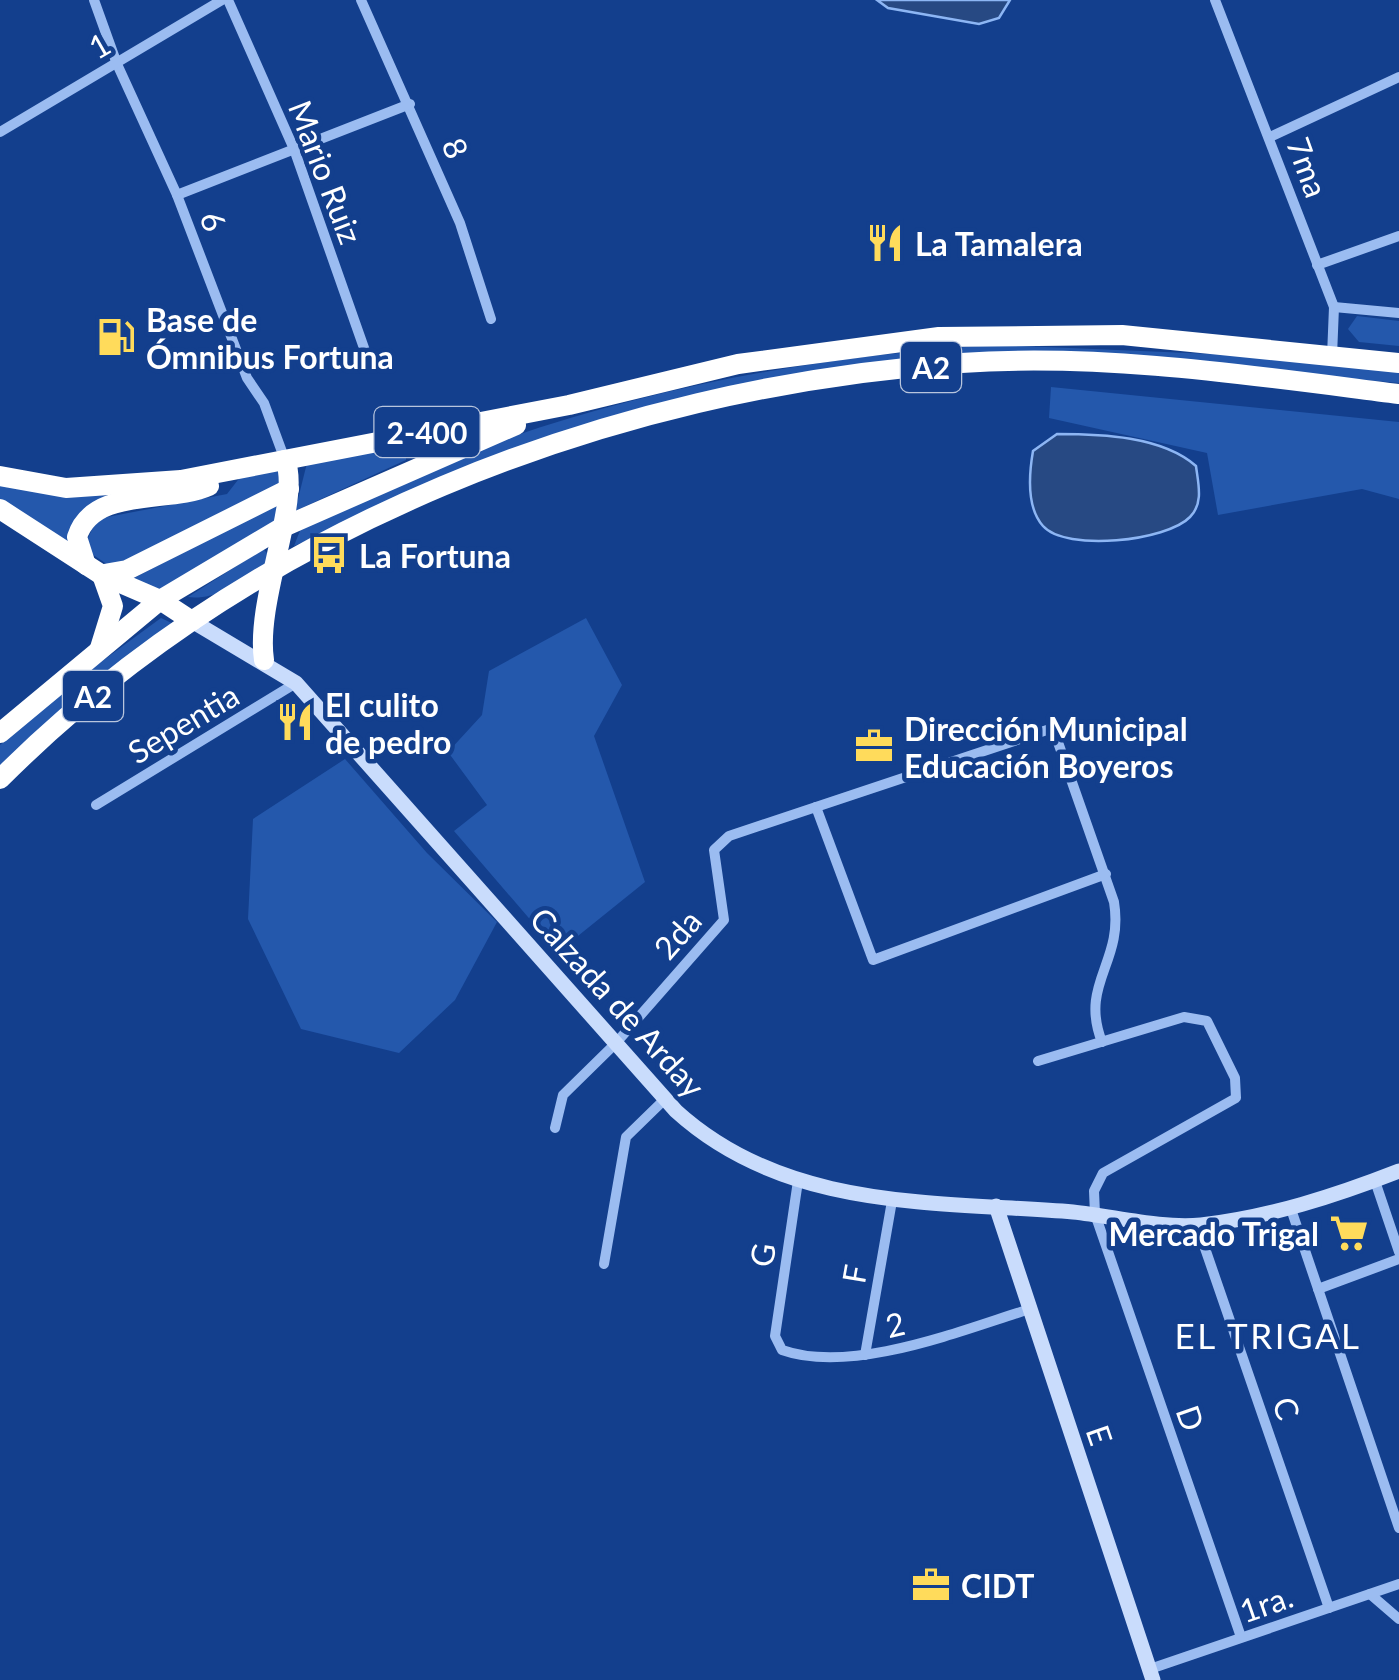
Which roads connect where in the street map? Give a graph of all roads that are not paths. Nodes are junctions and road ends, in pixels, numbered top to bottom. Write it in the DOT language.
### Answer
graph roads {
  1 [pos="94,0"];
  2 [pos="225,0"];
  3 [pos="361,0"];
  4 [pos="1214,0"];
  5 [pos="117,64"];
  6 [pos="1399,77"];
  7 [pos="410,104"];
  8 [pos="0,132"];
  9 [pos="1270,137"];
  10 [pos="294,150"];
  11 [pos="177,195"];
  12 [pos="1399,236"];
  13 [pos="1316,265"];
  14 [pos="1334,306"];
  15 [pos="1399,313"];
  16 [pos="491,319"];
  17 [pos="1332,356"];
  18 [pos="1399,364"];
  19 [pos="370,365"];
  20 [pos="1399,394"];
  21 [pos="569,404"];
  22 [pos="285,460"];
  23 [pos="236,470"];
  24 [pos="0,476"];
  25 [pos="289,489"];
  26 [pos="0,509"];
  27 [pos="282,528"];
  28 [pos="94,570"];
  29 [pos="269,574"];
  30 [pos="234,594"];
  31 [pos="160,600"];
  32 [pos="192,620"];
  33 [pos="98,651"];
  34 [pos="264,660"];
  35 [pos="296,683"];
  36 [pos="0,733"];
  37 [pos="0,779"];
  38 [pos="96,806"];
  39 [pos="816,807"];
  40 [pos="1106,874"];
  41 [pos="1102,1042"];
  42 [pos="616,1043"];
  43 [pos="1038,1061"];
  44 [pos="665,1099"];
  45 [pos="555,1128"];
  46 [pos="1399,1171"];
  47 [pos="798,1181"];
  48 [pos="1375,1181"];
  49 [pos="892,1202"];
  50 [pos="996,1206"];
  51 [pos="1292,1209"];
  52 [pos="1094,1214"];
  53 [pos="1197,1226"];
  54 [pos="1399,1256"];
  55 [pos="604,1264"];
  56 [pos="1318,1289"];
  57 [pos="1030,1308"];
  58 [pos="775,1336"];
  59 [pos="865,1355"];
  60 [pos="1399,1528"];
  61 [pos="1399,1584"];
  62 [pos="1370,1594"];
  63 [pos="1329,1608"];
  64 [pos="1399,1619"];
  65 [pos="1241,1637"];
  66 [pos="1152,1675"];
  1 -- 5 [label="street, 6"];
  2 -- 5 [label="street, 1"];
  2 -- 10 [label="street, Mario Ruiz"];
  3 -- 7 [label="street, 8"];
  4 -- 9 [label="street, 7ma"];
  5 -- 8 [label="street, 1"];
  5 -- 11 [label="street, 6"];
  6 -- 9 [label="street"];
  7 -- 10 [label="street"];
  7 -- 16 [label="street, 8"];
  9 -- 13 [label="street, 7ma"];
  10 -- 11 [label="street"];
  10 -- 19 [label="street, Mario Ruiz"];
  11 -- 22 [label="street, 6"];
  12 -- 13 [label="street"];
  13 -- 14 [label="street, 7ma"];
  14 -- 15 [label="street"];
  14 -- 17 [label="street, 7ma"];
  17 -- 18 [label="highway, A2"];
  17 -- 21 [label="highway, A2"];
  20 -- 29 [label="highway, A2"];
  21 -- 22 [label="highway, 2-400"];
  21 -- 27 [label="highway, A2"];
  22 -- 23 [label="highway, 2-400"];
  22 -- 25 [label="highway"];
  23 -- 24 [label="highway, 2-400"];
  23 -- 28 [label="highway"];
  25 -- 27 [label="highway"];
  25 -- 28 [label="highway"];
  26 -- 28 [label="highway"];
  27 -- 29 [label="highway"];
  27 -- 31 [label="highway, A2"];
  28 -- 31 [label="highway"];
  28 -- 33 [label="highway"];
  29 -- 30 [label="highway, A2"];
  29 -- 34 [label="highway"];
  30 -- 31 [label="highway"];
  30 -- 32 [label="highway, A2"];
  31 -- 32 [label="highway"];
  31 -- 33 [label="highway, A2"];
  32 -- 34 [label="street, Calzada de Arday"];
  32 -- 37 [label="highway, A2"];
  33 -- 36 [label="highway, A2"];
  34 -- 35 [label="street, Calzada de Arday"];
  35 -- 38 [label="street, Sepentia"];
  35 -- 42 [label="street, Calzada de Arday"];
  39 -- 40 [label="street"];
  39 -- 40 [label="street"];
  39 -- 42 [label="street, 2da"];
  40 -- 41 [label="street"];
  41 -- 43 [label="street"];
  41 -- 52 [label="street"];
  42 -- 44 [label="street, Calzada de Arday"];
  42 -- 45 [label="street, 2da"];
  44 -- 47 [label="street, Calzada de Arday"];
  44 -- 55 [label="street"];
  46 -- 48 [label="street, Calzada de Arday"];
  47 -- 49 [label="street, Calzada de Arday"];
  47 -- 58 [label="street, G"];
  48 -- 51 [label="street, Calzada de Arday"];
  48 -- 54 [label="street"];
  49 -- 50 [label="street, Calzada de Arday"];
  49 -- 59 [label="street, F"];
  50 -- 52 [label="street, Calzada de Arday"];
  50 -- 57 [label="street, E"];
  51 -- 53 [label="street, Calzada de Arday"];
  51 -- 56 [label="street"];
  52 -- 53 [label="street, Calzada de Arday"];
  52 -- 65 [label="street, D"];
  53 -- 63 [label="street, C"];
  54 -- 56 [label="street"];
  56 -- 60 [label="street"];
  57 -- 59 [label="street, 2"];
  57 -- 66 [label="street, E"];
  58 -- 59 [label="street, 2"];
  61 -- 62 [label="street, 1ra."];
  62 -- 63 [label="street, 1ra."];
  62 -- 64 [label="street"];
  63 -- 65 [label="street, 1ra."];
  65 -- 66 [label="street, 1ra."];
}
